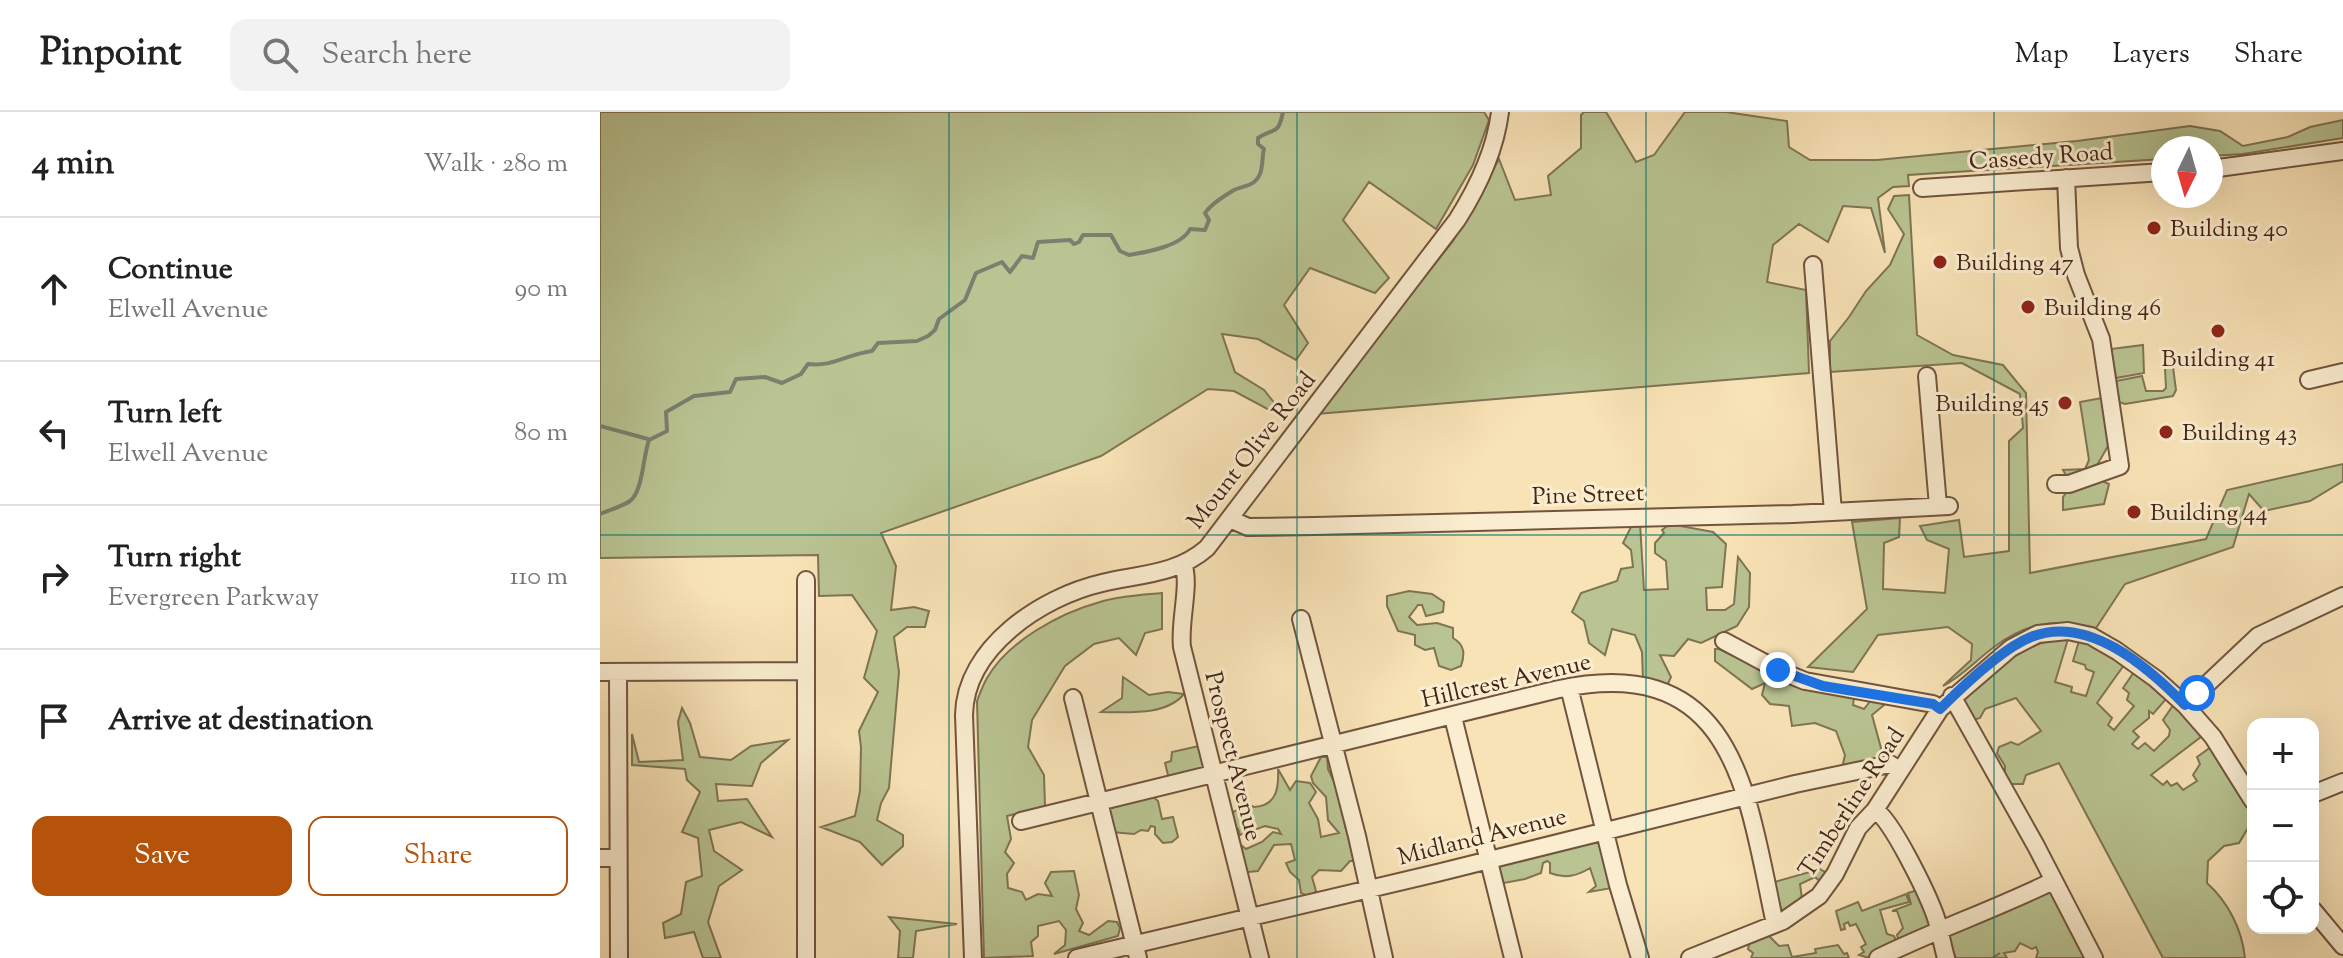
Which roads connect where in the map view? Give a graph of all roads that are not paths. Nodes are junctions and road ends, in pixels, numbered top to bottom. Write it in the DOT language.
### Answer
graph roads {
  1 [pos="1500,112"];
  2 [pos="2343,151"];
  3 [pos="2223,167"];
  4 [pos="2151,173"];
  5 [pos="2066,178"];
  6 [pos="1922,188"];
  7 [pos="1813,265"];
  8 [pos="2343,372"];
  9 [pos="1927,376"];
  10 [pos="2309,380"];
  11 [pos="2056,484"];
  12 [pos="1833,512"];
  13 [pos="1230,519"];
  14 [pos="1183,564"];
  15 [pos="806,580"];
  16 [pos="2343,596"];
  17 [pos="1301,619"];
  18 [pos="1724,641"];
  19 [pos="806,671"];
  20 [pos="600,672"];
  21 [pos="618,672"];
  22 [pos="1569,687"];
  23 [pos="1952,696"];
  24 [pos="1073,698"];
  25 [pos="2185,705"];
  26 [pos="1940,709"];
  27 [pos="1453,717"];
  28 [pos="1334,746"];
  29 [pos="1899,770"];
  30 [pos="1214,773"];
  31 [pos="2343,782"];
  32 [pos="2247,791"];
  33 [pos="2319,792"];
  34 [pos="1746,798"];
  35 [pos="1098,803"];
  36 [pos="1875,810"];
  37 [pos="1021,821"];
  38 [pos="1604,830"];
  39 [pos="600,858"];
  40 [pos="618,858"];
  41 [pos="1487,860"];
  42 [pos="2053,881"];
  43 [pos="1368,889"];
  44 [pos="2319,917"];
  45 [pos="1250,918"];
  46 [pos="1775,924"];
  47 [pos="1939,929"];
  48 [pos="2343,946"];
  49 [pos="1136,951"];
  50 [pos="619,958"];
  51 [pos="806,958"];
  52 [pos="973,958"];
  53 [pos="1077,958"];
  54 [pos="1260,958"];
  55 [pos="1384,958"];
  56 [pos="1513,958"];
  57 [pos="1640,958"];
  58 [pos="1690,958"];
  59 [pos="1878,958"];
  60 [pos="1946,958"];
  61 [pos="2094,958"];
  1 -- 13 [label="street, Mount Olive Road"];
  2 -- 3 [label="street"];
  4 -- 5 [label="street, Cassedy Road"];
  5 -- 6 [label="street, Cassedy Road"];
  5 -- 11 [label="street"];
  7 -- 12 [label="street"];
  8 -- 10 [label="street"];
  9 -- 12 [label="street, Pine Street"];
  12 -- 13 [label="street, Pine Street"];
  13 -- 14 [label="street, Mount Olive Road"];
  14 -- 30 [label="street, Prospect Avenue"];
  14 -- 52 [label="street, Mount Olive Road"];
  15 -- 19 [label="street"];
  16 -- 25 [label="street"];
  17 -- 28 [label="street"];
  18 -- 26 [label="street"];
  19 -- 21 [label="street"];
  19 -- 51 [label="street"];
  20 -- 21 [label="street"];
  21 -- 40 [label="street"];
  22 -- 27 [label="street, Hillcrest Avenue"];
  22 -- 34 [label="street, Hillcrest Avenue"];
  22 -- 38 [label="street"];
  23 -- 25 [label="street, Timberline Road"];
  23 -- 26 [label="street, Timberline Road"];
  23 -- 42 [label="street"];
  24 -- 35 [label="street"];
  25 -- 32 [label="street, Timberline Road"];
  26 -- 29 [label="street, Timberline Road"];
  27 -- 28 [label="street, Hillcrest Avenue"];
  27 -- 41 [label="street"];
  28 -- 30 [label="street, Hillcrest Avenue"];
  28 -- 43 [label="street"];
  29 -- 34 [label="street, Midland Avenue"];
  29 -- 36 [label="street, Timberline Road"];
  30 -- 35 [label="street, Hillcrest Avenue"];
  30 -- 45 [label="street, Prospect Avenue"];
  31 -- 33 [label="street"];
  34 -- 38 [label="street, Midland Avenue"];
  34 -- 46 [label="street, Hillcrest Avenue"];
  35 -- 37 [label="street, Hillcrest Avenue"];
  35 -- 49 [label="street"];
  36 -- 46 [label="street, Timberline Road"];
  36 -- 47 [label="street"];
  38 -- 41 [label="street, Midland Avenue"];
  38 -- 57 [label="street"];
  39 -- 40 [label="street"];
  40 -- 50 [label="street"];
  41 -- 43 [label="street, Midland Avenue"];
  41 -- 56 [label="street"];
  42 -- 47 [label="street"];
  42 -- 61 [label="street"];
  43 -- 45 [label="street, Midland Avenue"];
  43 -- 55 [label="street"];
  44 -- 48 [label="street"];
  45 -- 49 [label="street, Midland Avenue"];
  45 -- 54 [label="street, Prospect Avenue"];
  46 -- 58 [label="street, Timberline Road"];
  47 -- 59 [label="street"];
  47 -- 60 [label="street"];
  49 -- 53 [label="street, Midland Avenue"];
}
